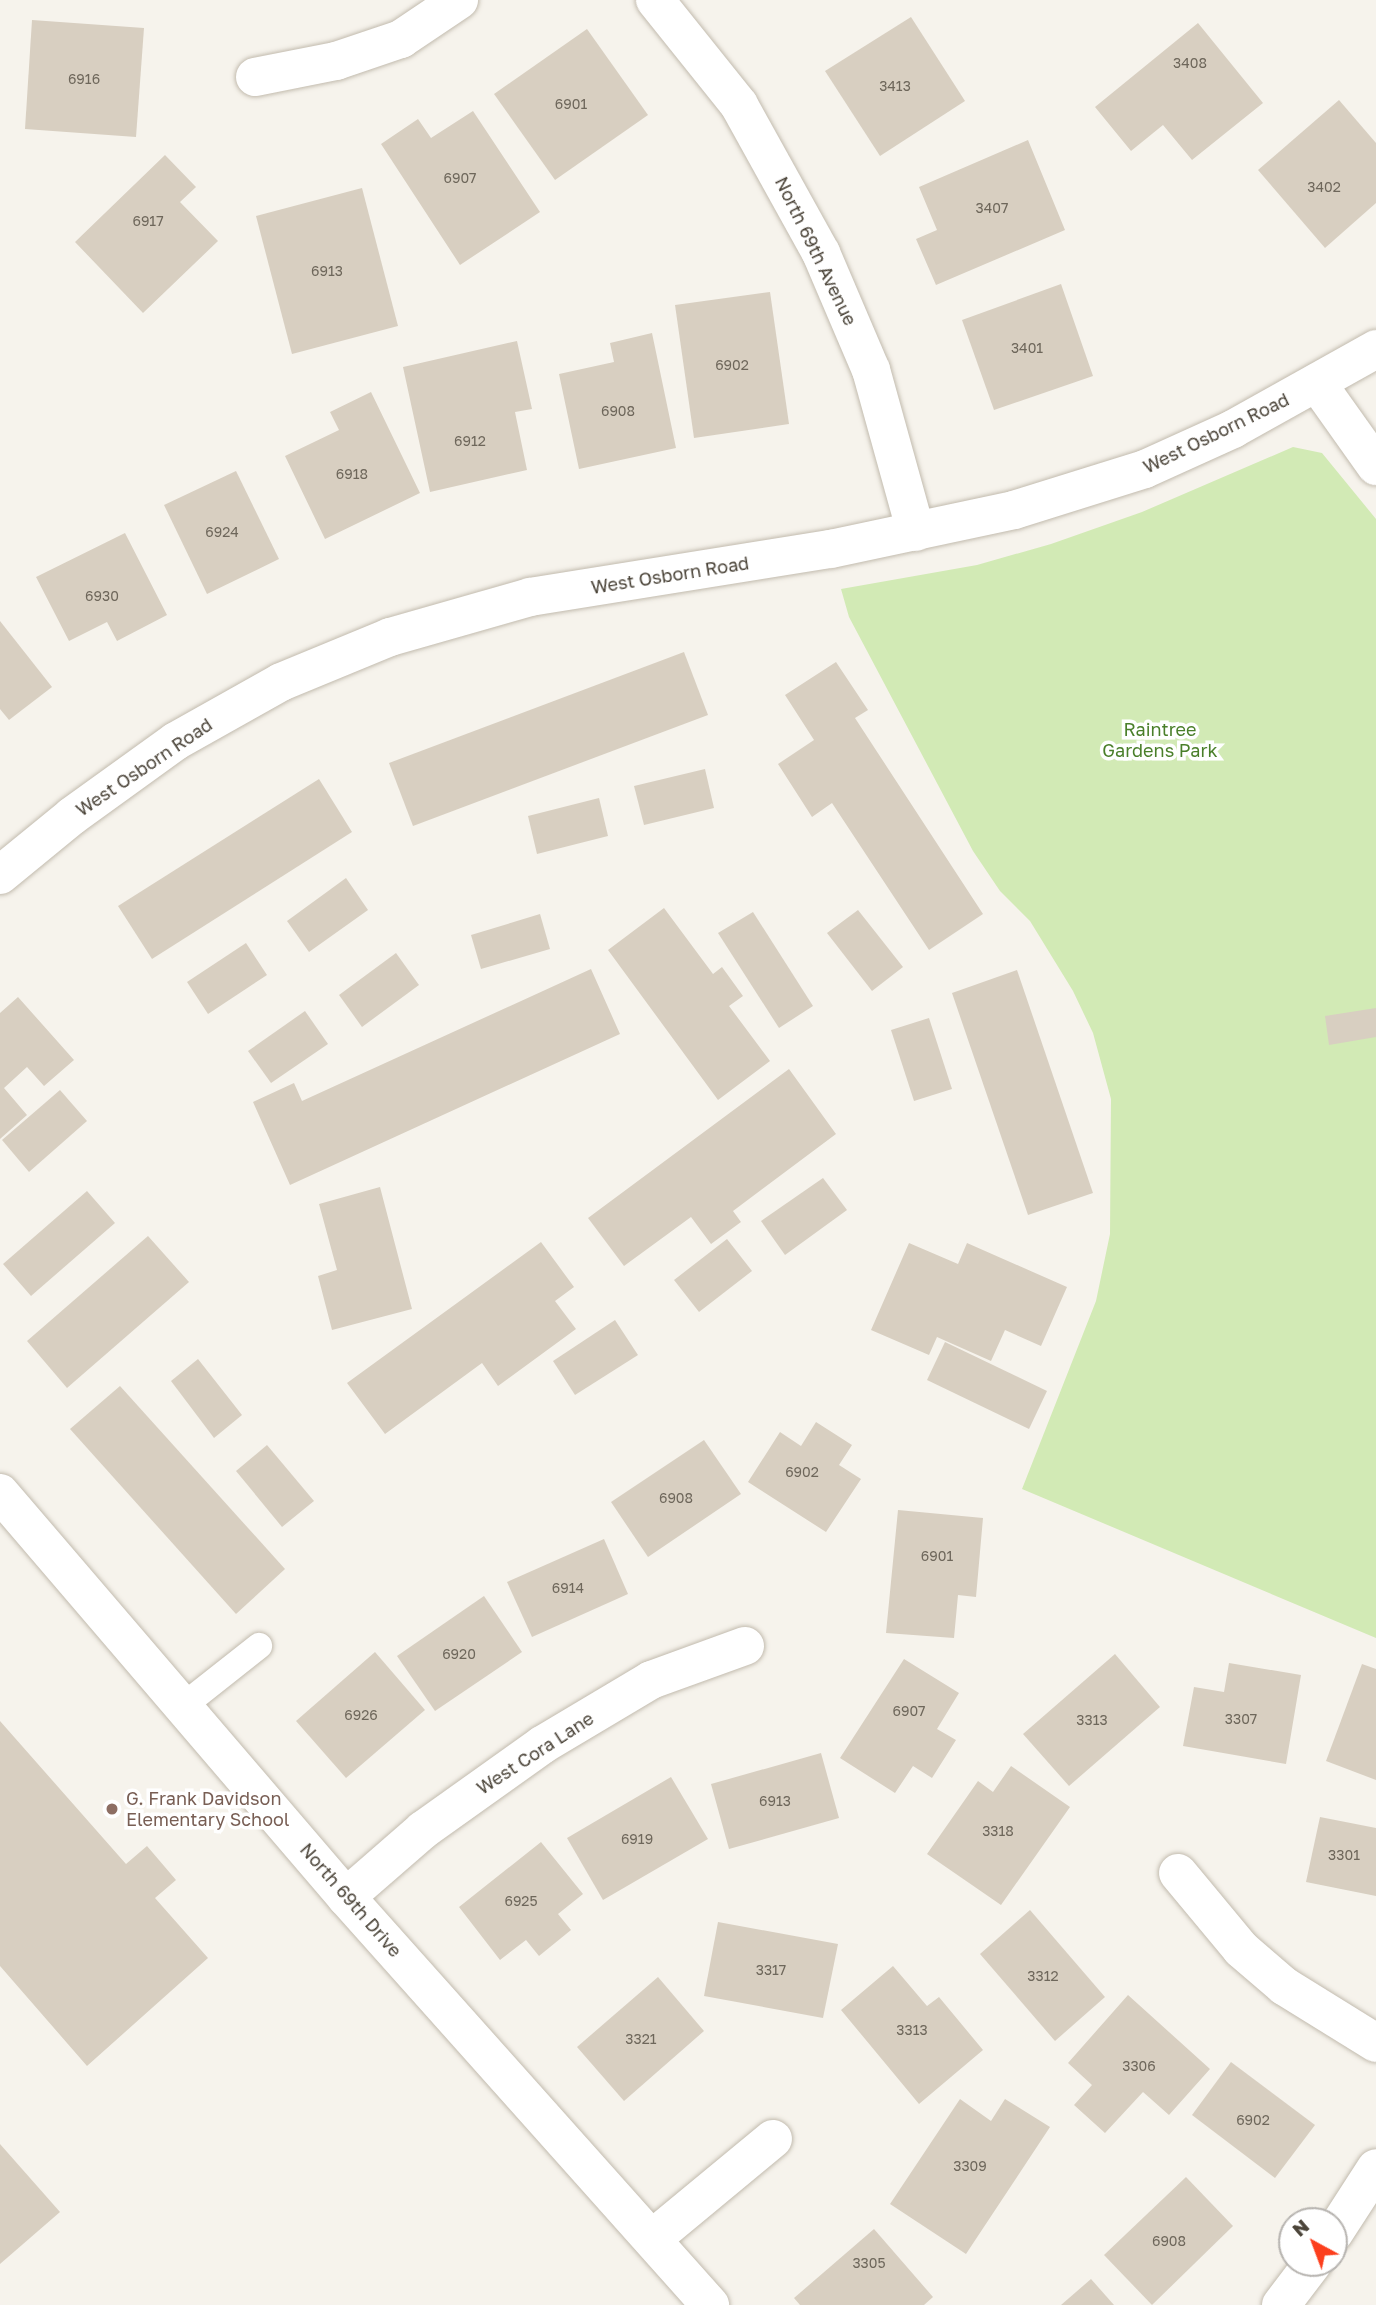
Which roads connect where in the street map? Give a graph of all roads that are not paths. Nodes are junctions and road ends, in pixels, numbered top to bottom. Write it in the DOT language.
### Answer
graph roads {
  1 [pos="459,0"];
  2 [pos="655,0"];
  3 [pos="255,77"];
  4 [pos="1376,349"];
  5 [pos="1317,383"];
  6 [pos="1376,466"];
  7 [pos="916,532"];
  8 [pos="0,875"];
  9 [pos="0,1493"];
  10 [pos="259,1646"];
  11 [pos="746,1646"];
  12 [pos="183,1706"];
  13 [pos="1178,1873"];
  14 [pos="346,1897"];
  15 [pos="1376,2043"];
  16 [pos="773,2139"];
  17 [pos="1376,2168"];
  18 [pos="1348,2211"];
  19 [pos="652,2239"];
  20 [pos="710,2305"];
  1 -- 3 [label="street"];
  2 -- 7 [label="street, North 69th Avenue"];
  4 -- 5 [label="street, West Osborn Road"];
  5 -- 6 [label="street"];
  5 -- 7 [label="street, West Osborn Road"];
  7 -- 8 [label="street, West Osborn Road"];
  9 -- 12 [label="street, North 69th Drive"];
  10 -- 12 [label="lane"];
  11 -- 14 [label="street, West Cora Lane"];
  12 -- 14 [label="street, North 69th Drive"];
  13 -- 15 [label="street"];
  14 -- 19 [label="street, North 69th Drive"];
  16 -- 19 [label="street"];
  17 -- 18 [label="street"];
  19 -- 20 [label="street, North 69th Drive"];
}
